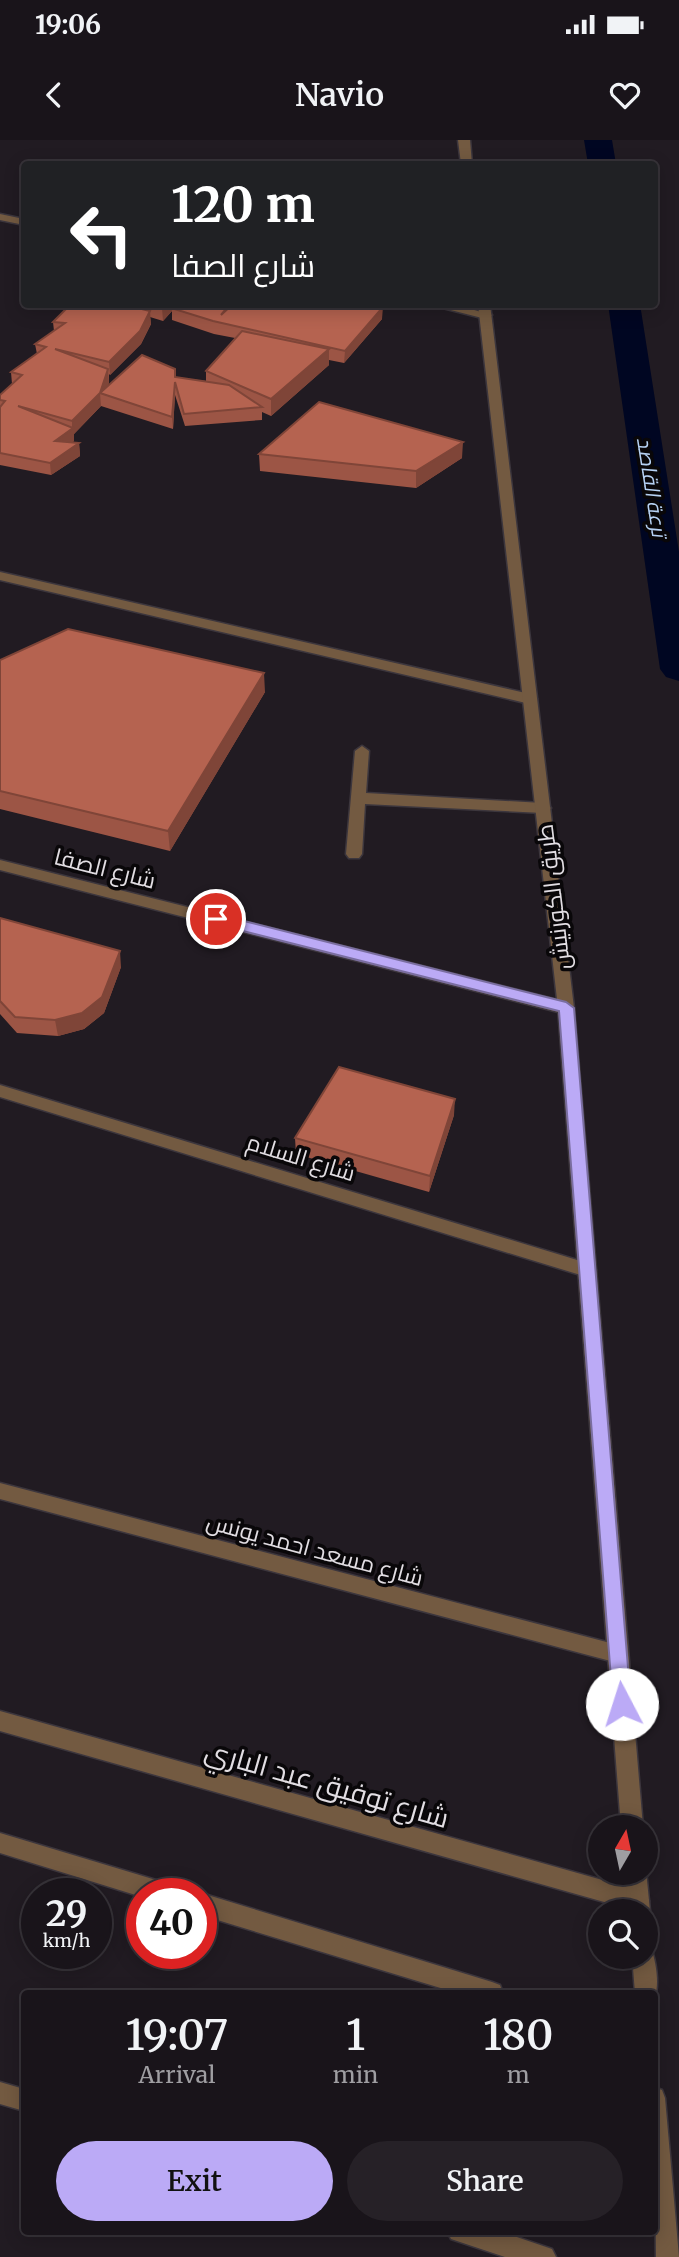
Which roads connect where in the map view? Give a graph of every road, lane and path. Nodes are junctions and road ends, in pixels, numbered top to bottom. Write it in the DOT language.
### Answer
graph roads {
  1 [pos="464,140"];
  2 [pos="467,161"];
  3 [pos="0,218"];
  4 [pos="21,222"];
  5 [pos="485,310"];
  6 [pos="0,576"];
  7 [pos="530,699"];
  8 [pos="362,751"];
  9 [pos="358,797"];
  10 [pos="543,808"];
  11 [pos="354,854"];
  12 [pos="0,865"];
  13 [pos="566,1008"];
  14 [pos="0,1091"];
  15 [pos="587,1270"];
  16 [pos="0,1491"];
  17 [pos="618,1654"];
  18 [pos="0,1721"];
  19 [pos="631,1815"];
  20 [pos="0,1843"];
  21 [pos="126,1882"];
  22 [pos="615,1899"];
  23 [pos="217,1909"];
  24 [pos="644,1969"];
  25 [pos="482,1990"];
  26 [pos="646,1990"];
  27 [pos="0,2093"];
  28 [pos="21,2099"];
  29 [pos="658,2147"];
  30 [pos="472,2235"];
  31 [pos="544,2257"];
  32 [pos="667,2257"];
  1 -- 2 [label="street"];
  3 -- 4 [label="street"];
  5 -- 7 [label="street, طريق الكورنيش"];
  6 -- 7 [label="street"];
  7 -- 10 [label="street, طريق الكورنيش"];
  8 -- 9 [label="street"];
  9 -- 10 [label="street"];
  9 -- 11 [label="street"];
  10 -- 13 [label="street, طريق الكورنيش"];
  12 -- 13 [label="street, شارع الصفا"];
  13 -- 15 [label="street, طريق الكورنيش"];
  14 -- 15 [label="street, شارع السلام"];
  15 -- 17 [label="street, طريق الكورنيش"];
  16 -- 17 [label="street, شارع مسعد احمد يونس"];
  17 -- 19 [label="street, طريق الكورنيش"];
  18 -- 22 [label="street, شارع توفيق عبد الباري"];
  20 -- 21 [label="street"];
  23 -- 25 [label="street"];
  24 -- 26 [label="street"];
  27 -- 28 [label="street"];
  29 -- 32 [label="street"];
  30 -- 31 [label="street"];
}
